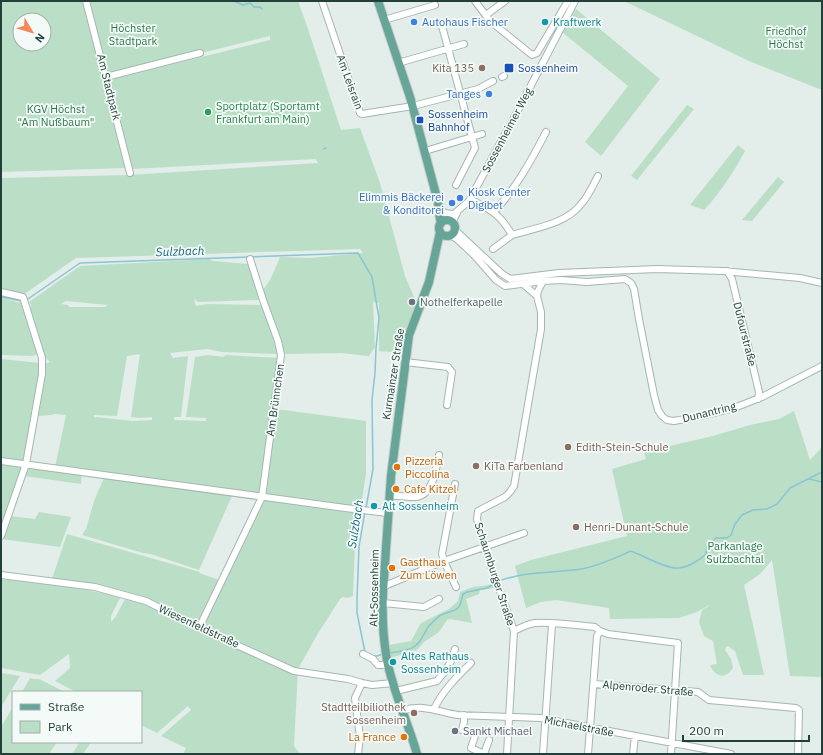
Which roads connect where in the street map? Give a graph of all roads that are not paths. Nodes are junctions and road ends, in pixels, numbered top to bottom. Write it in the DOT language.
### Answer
graph roads {
  1 [pos="86,1"];
  2 [pos="322,1"];
  3 [pos="378,1"];
  4 [pos="475,1"];
  5 [pos="504,1"];
  6 [pos="573,1"];
  7 [pos="435,5"];
  8 [pos="486,15"];
  9 [pos="384,20"];
  10 [pos="442,26"];
  11 [pos="549,32"];
  12 [pos="556,38"];
  13 [pos="464,44"];
  14 [pos="448,48"];
  15 [pos="200,53"];
  16 [pos="398,63"];
  17 [pos="106,77"];
  18 [pos="493,81"];
  19 [pos="460,93"];
  20 [pos="413,106"];
  21 [pos="546,132"];
  22 [pos="482,134"];
  23 [pos="472,137"];
  24 [pos="425,151"];
  25 [pos="130,173"];
  26 [pos="598,176"];
  27 [pos="456,185"];
  28 [pos="470,199"];
  29 [pos="439,209"];
  30 [pos="494,212"];
  31 [pos="449,225"];
  32 [pos="512,235"];
  33 [pos="493,249"];
  34 [pos="480,257"];
  35 [pos="250,259"];
  36 [pos="494,267"];
  37 [pos="626,269"];
  38 [pos="605,270"];
  39 [pos="727,271"];
  40 [pos="500,273"];
  41 [pos="491,274"];
  42 [pos="625,279"];
  43 [pos="496,280"];
  44 [pos="543,281"];
  45 [pos="607,281"];
  46 [pos="822,283"];
  47 [pos="523,284"];
  48 [pos="1,292"];
  49 [pos="537,296"];
  50 [pos="405,362"];
  51 [pos="822,366"];
  52 [pos="758,399"];
  53 [pos="447,405"];
  54 [pos="439,455"];
  55 [pos="1,461"];
  56 [pos="26,464"];
  57 [pos="455,484"];
  58 [pos="389,495"];
  59 [pos="262,497"];
  60 [pos="388,513"];
  61 [pos="524,533"];
  62 [pos="1,536"];
  63 [pos="484,546"];
  64 [pos="444,561"];
  65 [pos="1,574"];
  66 [pos="384,584"];
  67 [pos="456,587"];
  68 [pos="439,598"];
  69 [pos="383,603"];
  70 [pos="552,624"];
  71 [pos="199,628"];
  72 [pos="514,631"];
  73 [pos="600,631"];
  74 [pos="455,649"];
  75 [pos="363,654"];
  76 [pos="387,662"];
  77 [pos="471,663"];
  78 [pos="362,683"];
  79 [pos="594,684"];
  80 [pos="394,687"];
  81 [pos="674,690"];
  82 [pos="434,709"];
  83 [pos="402,711"];
  84 [pos="464,715"];
  85 [pos="508,717"];
  86 [pos="546,719"];
  87 [pos="590,728"];
  88 [pos="635,736"];
  89 [pos="489,740"];
  90 [pos="672,743"];
  91 [pos="358,754"];
  92 [pos="417,754"];
  93 [pos="507,754"];
  94 [pos="544,754"];
  95 [pos="588,754"];
  96 [pos="633,754"];
  97 [pos="671,754"];
  98 [pos="731,754"];
  99 [pos="798,754"];
  1 -- 17 [label="street, Am Stadtpark"];
  2 -- 20 [label="street, Am Leisrain"];
  3 -- 9 [label="main road"];
  4 -- 8 [label="street"];
  5 -- 8 [label="street"];
  6 -- 11 [label="street, Sossenheimer Weg"];
  6 -- 12 [label="street, Sossenheimer Weg"];
  7 -- 9 [label="street"];
  8 -- 11 [label="street, Sossenheimer Weg"];
  9 -- 16 [label="main road"];
  10 -- 14 [label="street"];
  11 -- 12 [label="street"];
  12 -- 28 [label="street, Sossenheimer Weg"];
  13 -- 14 [label="street"];
  14 -- 16 [label="street"];
  14 -- 19 [label="street"];
  15 -- 17 [label="street"];
  16 -- 20 [label="main road"];
  17 -- 25 [label="street, Am Stadtpark"];
  18 -- 19 [label="street"];
  19 -- 20 [label="street"];
  19 -- 23 [label="street"];
  20 -- 24 [label="main road"];
  21 -- 30 [label="street"];
  22 -- 23 [label="street"];
  23 -- 24 [label="street"];
  23 -- 27 [label="street"];
  24 -- 29 [label="main road"];
  26 -- 32 [label="street"];
  28 -- 30 [label="street"];
  28 -- 31 [label="street, Sossenheimer Weg"];
  29 -- 31 [label="street"];
  29 -- 31 [label="main road"];
  30 -- 32 [label="street"];
  31 -- 34 [label="street"];
  31 -- 50 [label="main road, Kurmainzer Straße"];
  32 -- 33 [label="street"];
  34 -- 36 [label="street"];
  34 -- 41 [label="street"];
  35 -- 59 [label="street, Am Brünnchen"];
  36 -- 40 [label="street"];
  36 -- 41 [label="street"];
  37 -- 38 [label="street"];
  37 -- 39 [label="street"];
  37 -- 42 [label="street"];
  38 -- 40 [label="street"];
  38 -- 45 [label="street"];
  39 -- 46 [label="street"];
  39 -- 52 [label="street, Dufourstraße"];
  40 -- 43 [label="street"];
  41 -- 43 [label="street"];
  42 -- 45 [label="street"];
  42 -- 52 [label="street, Dunantring"];
  43 -- 47 [label="street"];
  44 -- 45 [label="street"];
  44 -- 47 [label="street"];
  44 -- 49 [label="street"];
  47 -- 49 [label="street"];
  48 -- 56 [label="street"];
  49 -- 63 [label="street, Schaumburger Straße"];
  50 -- 53 [label="street"];
  50 -- 58 [label="main road, Kurmainzer Straße"];
  51 -- 52 [label="street, Dunantring"];
  54 -- 58 [label="street"];
  55 -- 56 [label="street"];
  56 -- 59 [label="street"];
  56 -- 62 [label="street"];
  57 -- 64 [label="street"];
  58 -- 60 [label="main road, Kurmainzer Straße"];
  59 -- 60 [label="street"];
  59 -- 71 [label="street, Am Brünnchen"];
  60 -- 66 [label="main road, Alt-Sossenheim"];
  61 -- 63 [label="street"];
  63 -- 64 [label="street"];
  63 -- 72 [label="street, Schaumburger Straße"];
  64 -- 66 [label="street"];
  64 -- 67 [label="street"];
  65 -- 71 [label="street, Wiesenfeldstraße"];
  66 -- 69 [label="main road, Alt-Sossenheim"];
  68 -- 69 [label="street"];
  69 -- 76 [label="main road, Alt-Sossenheim"];
  70 -- 72 [label="street"];
  70 -- 73 [label="street"];
  70 -- 86 [label="street"];
  71 -- 78 [label="street, Wiesenfeldstraße"];
  72 -- 85 [label="street, Schaumburger Straße"];
  73 -- 79 [label="street"];
  73 -- 81 [label="street"];
  74 -- 80 [label="street, Wiesenfeldstraße"];
  75 -- 76 [label="street"];
  76 -- 80 [label="main road, Alt-Sossenheim"];
  77 -- 82 [label="street"];
  78 -- 80 [label="street, Wiesenfeldstraße"];
  78 -- 91 [label="street"];
  79 -- 81 [label="street, Alpenroder Straße"];
  79 -- 87 [label="street"];
  80 -- 83 [label="main road, Alt-Sossenheim"];
  81 -- 90 [label="street"];
  81 -- 99 [label="street, Alpenroder Straße"];
  82 -- 83 [label="street, Michaelstraße"];
  82 -- 84 [label="street, Michaelstraße"];
  83 -- 92 [label="main road, Alt-Sossenheim"];
  84 -- 85 [label="street, Michaelstraße"];
  84 -- 89 [label="street"];
  85 -- 86 [label="street, Michaelstraße"];
  85 -- 93 [label="street, Schaumburger Straße"];
  86 -- 87 [label="street, Michaelstraße"];
  86 -- 94 [label="street"];
  87 -- 88 [label="street, Michaelstraße"];
  87 -- 95 [label="street"];
  88 -- 90 [label="street, Michaelstraße"];
  88 -- 96 [label="street"];
  90 -- 97 [label="street"];
  90 -- 98 [label="street, Michaelstraße"];
}
